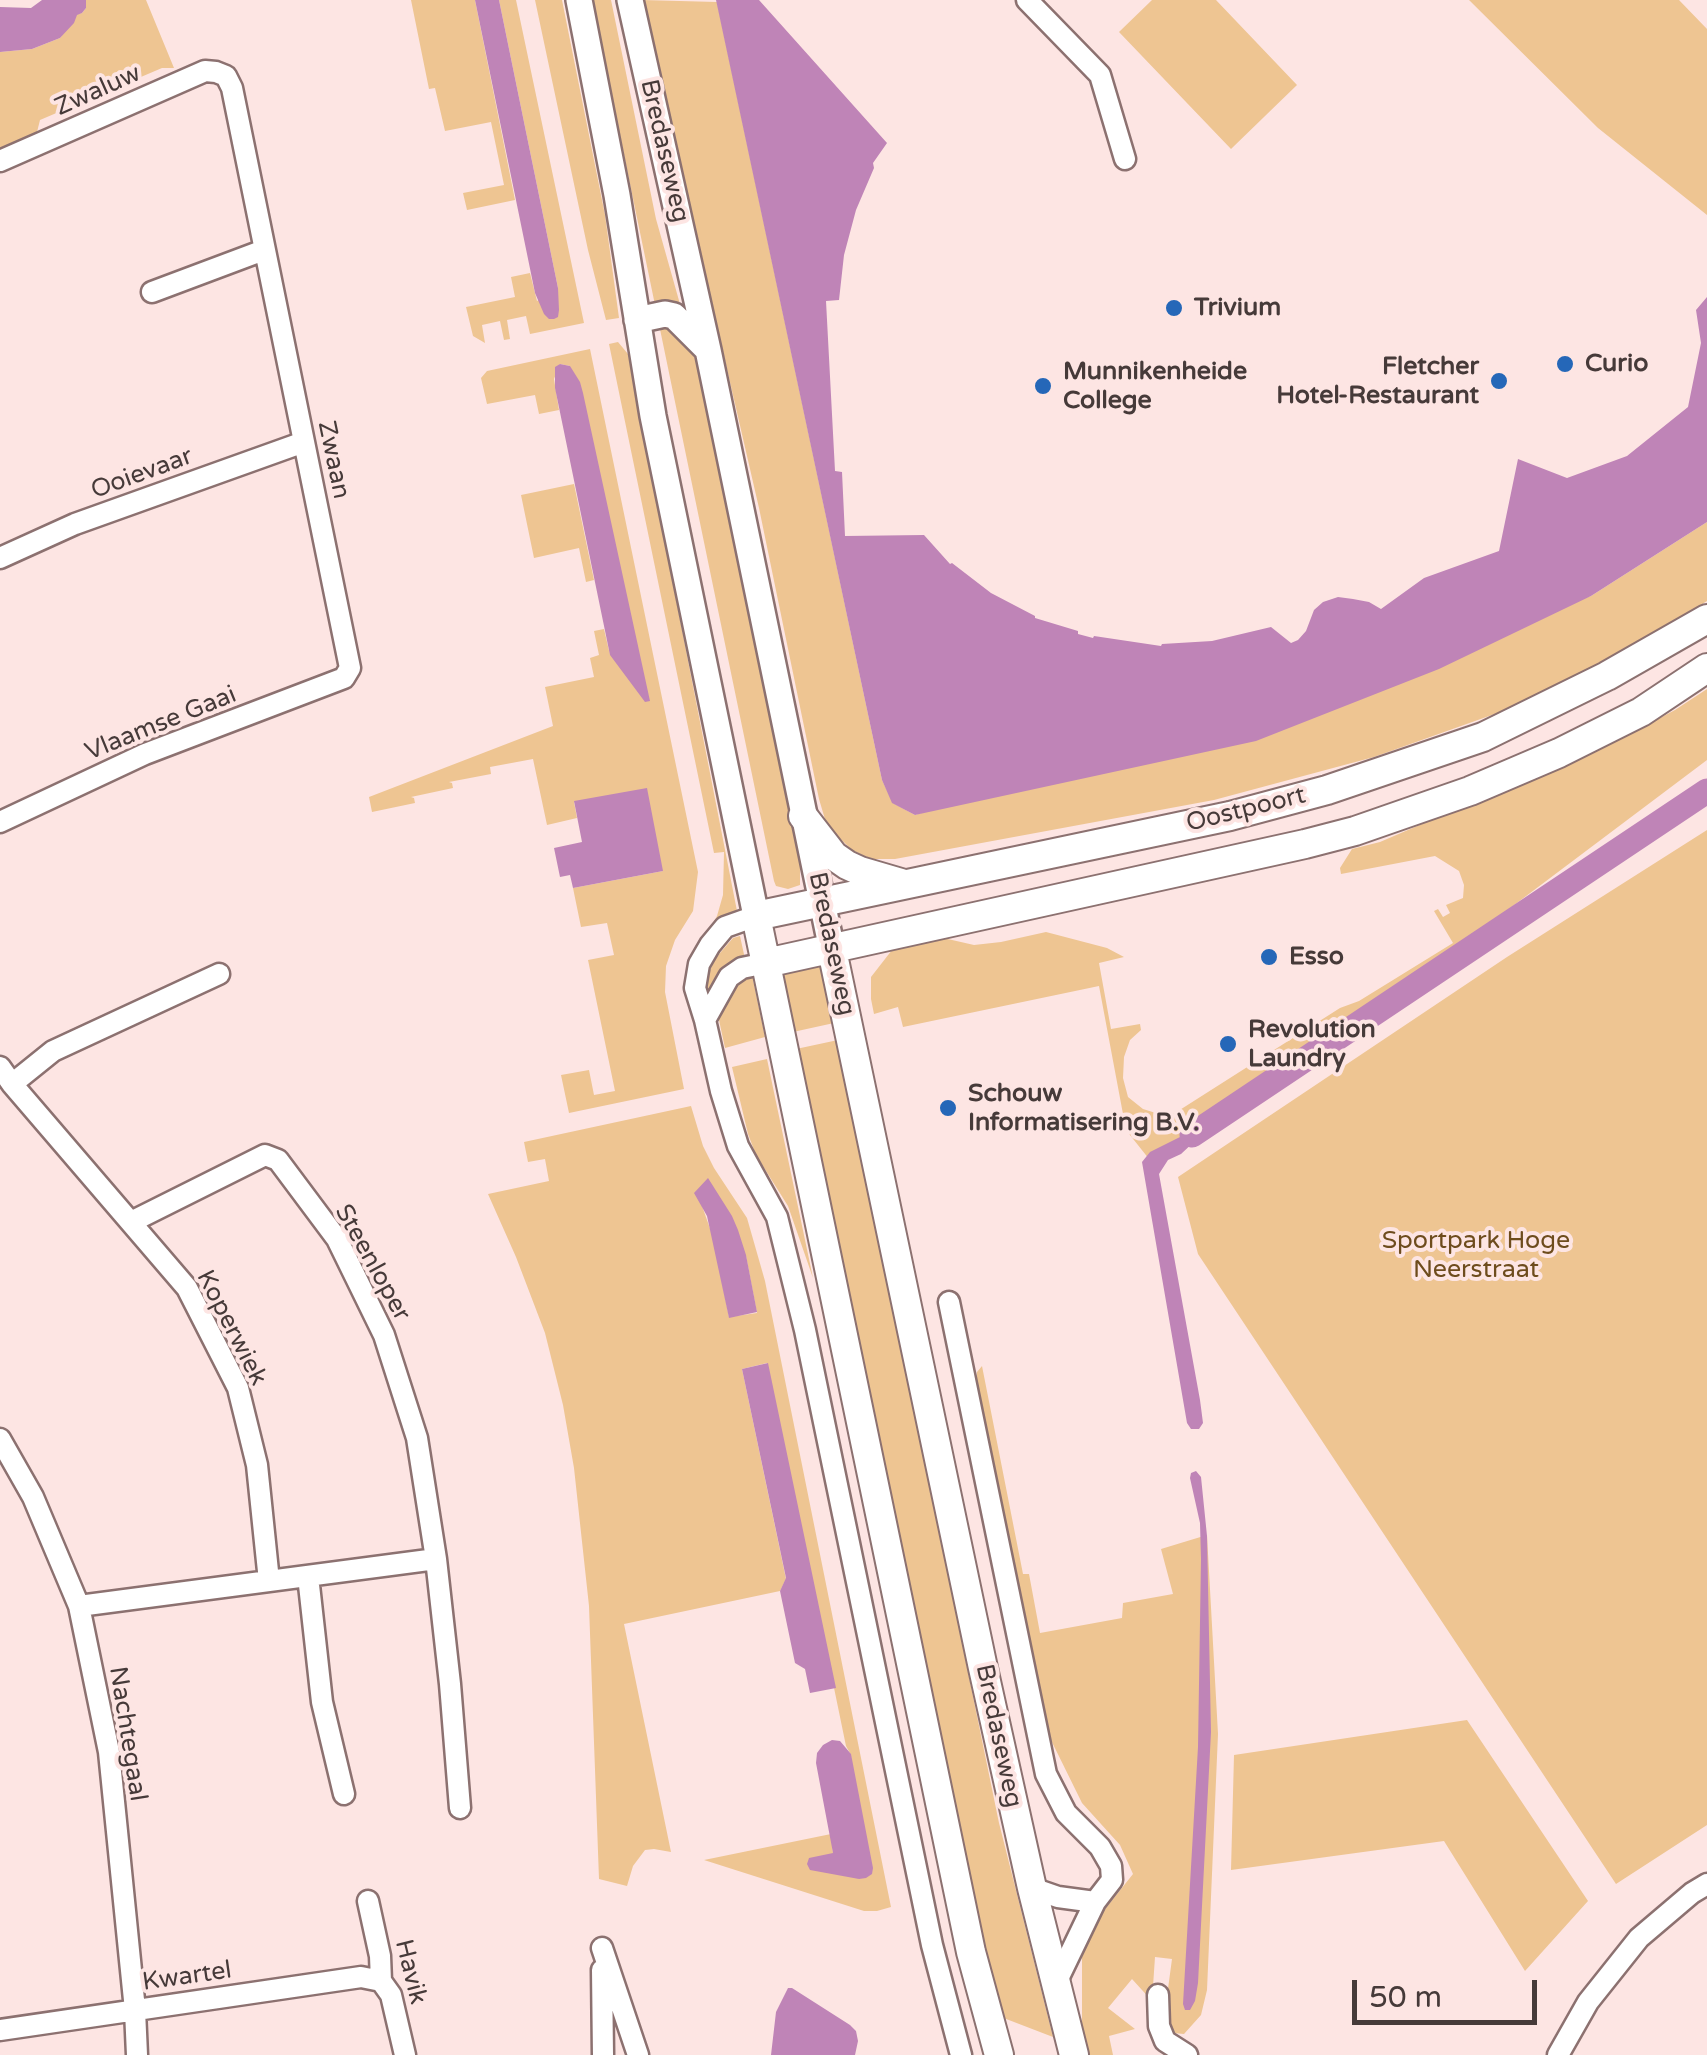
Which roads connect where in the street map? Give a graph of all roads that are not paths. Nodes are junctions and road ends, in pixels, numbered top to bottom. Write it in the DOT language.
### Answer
graph roads {
  1 [pos="579,0"];
  2 [pos="630,0"];
  3 [pos="1027,0"];
  4 [pos="216,72"];
  5 [pos="1126,160"];
  6 [pos="0,161"];
  7 [pos="264,250"];
  8 [pos="152,292"];
  9 [pos="637,320"];
  10 [pos="708,350"];
  11 [pos="304,442"];
  12 [pos="0,558"];
  13 [pos="1707,619"];
  14 [pos="1707,668"];
  15 [pos="344,678"];
  16 [pos="803,816"];
  17 [pos="0,822"];
  18 [pos="908,884"];
  19 [pos="822,901"];
  20 [pos="756,916"];
  21 [pos="832,950"];
  22 [pos="766,963"];
  23 [pos="218,974"];
  24 [pos="705,1020"];
  25 [pos="6,1075"];
  26 [pos="130,1222"];
  27 [pos="949,1302"];
  28 [pos="0,1439"];
  29 [pos="436,1559"];
  30 [pos="308,1576"];
  31 [pos="269,1581"];
  32 [pos="79,1606"];
  33 [pos="344,1794"];
  34 [pos="460,1808"];
  35 [pos="1707,1884"];
  36 [pos="1032,1888"];
  37 [pos="368,1901"];
  38 [pos="1095,1902"];
  39 [pos="381,1981"];
  40 [pos="1056,1984"];
  41 [pos="1158,1995"];
  42 [pos="135,2010"];
  43 [pos="0,2030"];
  44 [pos="137,2055"];
  45 [pos="405,2055"];
  46 [pos="604,2055"];
  47 [pos="638,2055"];
  48 [pos="961,2055"];
  49 [pos="999,2055"];
  50 [pos="1074,2055"];
  51 [pos="1188,2055"];
  52 [pos="1558,2055"];
  1 -- 9 [label="street, Bredaseweg"];
  2 -- 10 [label="street, Bredaseweg"];
  3 -- 5 [label="street"];
  4 -- 6 [label="street, Zwaluw"];
  4 -- 7 [label="street, Zwaan"];
  7 -- 8 [label="street"];
  7 -- 11 [label="street, Zwaan"];
  9 -- 10 [label="street"];
  9 -- 20 [label="street, Bredaseweg"];
  10 -- 16 [label="street, Bredaseweg"];
  11 -- 12 [label="street, Ooievaar"];
  11 -- 15 [label="street, Zwaan"];
  13 -- 18 [label="main road, Oostpoort"];
  14 -- 21 [label="main road, Oostpoort"];
  15 -- 17 [label="street, Vlaamse Gaai"];
  16 -- 18 [label="main road"];
  16 -- 19 [label="street, Bredaseweg"];
  18 -- 19 [label="main road, Oostpoort"];
  19 -- 20 [label="main road, Oostpoort"];
  19 -- 21 [label="street, Bredaseweg"];
  20 -- 22 [label="main road, Bredaseweg"];
  20 -- 24 [label="street"];
  21 -- 22 [label="main road, Oostpoort"];
  21 -- 36 [label="main road, Bredaseweg"];
  22 -- 24 [label="street"];
  22 -- 49 [label="main road, Bredaseweg"];
  23 -- 25 [label="street, Koperwiek"];
  24 -- 48 [label="street"];
  25 -- 26 [label="street, Koperwiek"];
  26 -- 29 [label="street, Steenloper"];
  26 -- 31 [label="street, Koperwiek"];
  27 -- 38 [label="street, Bredaseweg"];
  28 -- 32 [label="street, Nachtegaal"];
  29 -- 30 [label="street"];
  29 -- 34 [label="street, Steenloper"];
  30 -- 31 [label="street"];
  30 -- 33 [label="street"];
  31 -- 32 [label="street"];
  32 -- 42 [label="street, Nachtegaal"];
  35 -- 52 [label="street"];
  36 -- 38 [label="street"];
  36 -- 40 [label="main road, Bredaseweg"];
  37 -- 39 [label="street, Havik"];
  38 -- 40 [label="street, Bredaseweg"];
  39 -- 42 [label="street, Kwartel"];
  39 -- 45 [label="street, Havik"];
  40 -- 50 [label="main road, Bredaseweg"];
  41 -- 51 [label="street"];
  42 -- 43 [label="street, Kwartel"];
  42 -- 44 [label="street, Nachtegaal"];
  46 -- 47 [label="street"];
}
